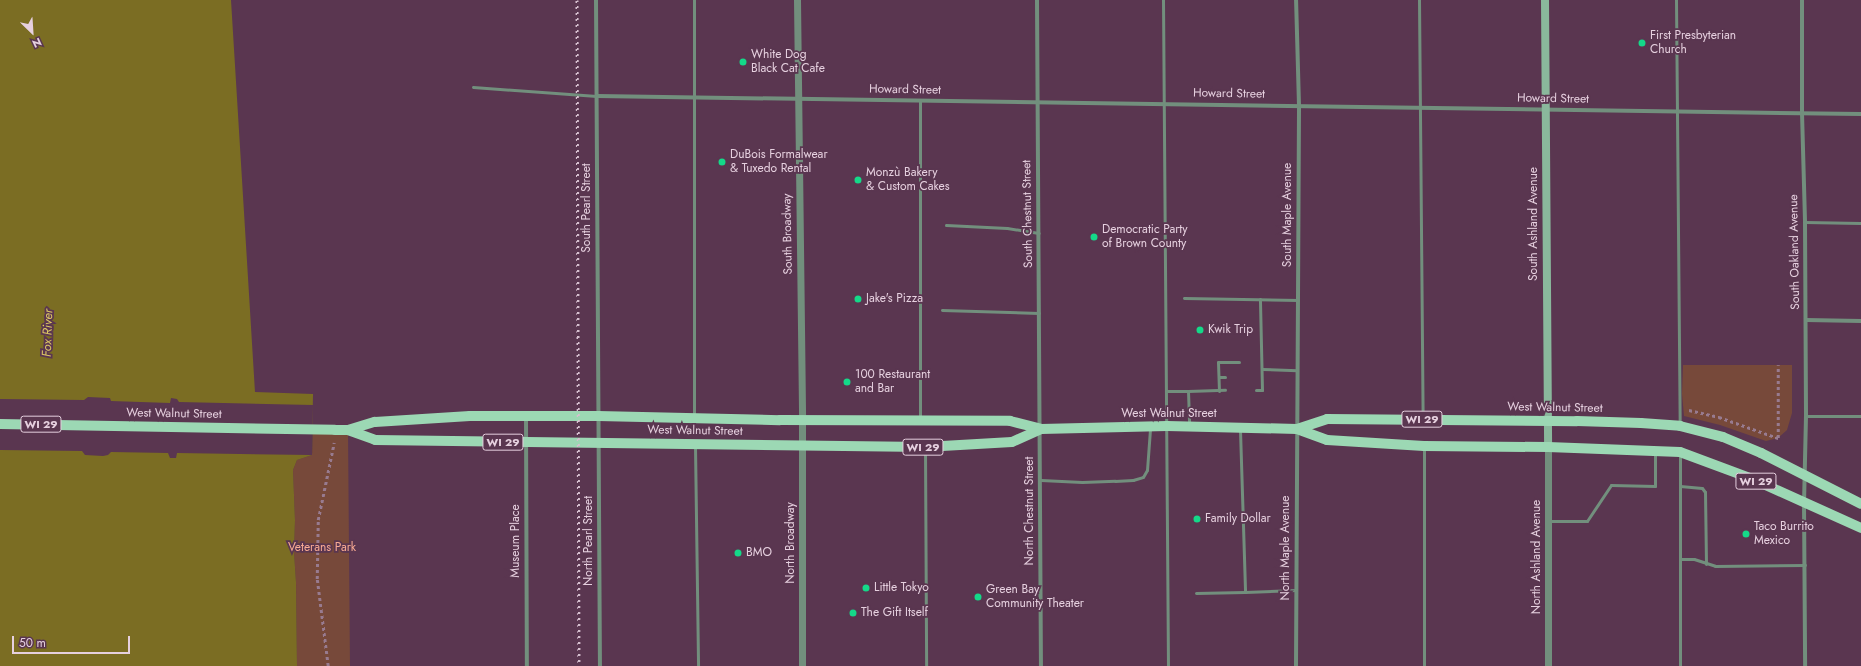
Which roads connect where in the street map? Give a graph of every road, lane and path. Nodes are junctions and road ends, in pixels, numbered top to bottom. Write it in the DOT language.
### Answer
graph roads {
  1 [pos="596,0"];
  2 [pos="694,0"];
  3 [pos="797,0"];
  4 [pos="1037,0"];
  5 [pos="1163,0"];
  6 [pos="1296,0"];
  7 [pos="1419,0"];
  8 [pos="1545,0"];
  9 [pos="1676,0"];
  10 [pos="1802,0"];
  11 [pos="473,87"];
  12 [pos="597,96"];
  13 [pos="694,97"];
  14 [pos="797,98"];
  15 [pos="920,101"];
  16 [pos="1038,102"];
  17 [pos="1163,104"];
  18 [pos="1298,105"];
  19 [pos="1419,107"];
  20 [pos="1545,109"];
  21 [pos="1677,111"];
  22 [pos="1802,113"];
  23 [pos="1861,114"];
  24 [pos="1805,222"];
  25 [pos="1861,222"];
  26 [pos="946,225"];
  27 [pos="1039,233"];
  28 [pos="1184,298"];
  29 [pos="1260,299"];
  30 [pos="1298,300"];
  31 [pos="942,310"];
  32 [pos="1039,313"];
  33 [pos="1806,320"];
  34 [pos="1861,321"];
  35 [pos="1239,362"];
  36 [pos="1256,362"];
  37 [pos="1262,362"];
  38 [pos="1778,365"];
  39 [pos="1262,369"];
  40 [pos="1297,370"];
  41 [pos="1262,376"];
  42 [pos="1219,377"];
  43 [pos="1225,377"];
  44 [pos="1256,377"];
  45 [pos="1225,390"];
  46 [pos="1256,390"];
  47 [pos="1167,391"];
  48 [pos="1188,391"];
  49 [pos="1219,391"];
  50 [pos="1683,410"];
  51 [pos="526,416"];
  52 [pos="598,416"];
  53 [pos="1806,416"];
  54 [pos="1861,416"];
  55 [pos="694,418"];
  56 [pos="1423,419"];
  57 [pos="802,420"];
  58 [pos="920,421"];
  59 [pos="1548,421"];
  60 [pos="0,424"];
  61 [pos="1150,426"];
  62 [pos="1167,426"];
  63 [pos="1189,426"];
  64 [pos="1680,426"];
  65 [pos="1240,428"];
  66 [pos="1041,429"];
  67 [pos="1297,429"];
  68 [pos="335,430"];
  69 [pos="348,430"];
  70 [pos="598,442"];
  71 [pos="526,443"];
  72 [pos="695,445"];
  73 [pos="802,446"];
  74 [pos="925,446"];
  75 [pos="1424,446"];
  76 [pos="1548,447"];
  77 [pos="1655,452"];
  78 [pos="1680,452"];
  79 [pos="1804,476"];
  80 [pos="1040,480"];
  81 [pos="1680,486"];
  82 [pos="1804,503"];
  83 [pos="1861,504"];
  84 [pos="1548,521"];
  85 [pos="1861,528"];
  86 [pos="1680,559"];
  87 [pos="1706,564"];
  88 [pos="1805,566"];
  89 [pos="1296,590"];
  90 [pos="1245,592"];
  91 [pos="1196,593"];
  92 [pos="328,666"];
  93 [pos="527,666"];
  94 [pos="600,666"];
  95 [pos="698,666"];
  96 [pos="802,666"];
  97 [pos="926,666"];
  98 [pos="1041,666"];
  99 [pos="1168,666"];
  100 [pos="1296,666"];
  101 [pos="1424,666"];
  102 [pos="1548,666"];
  103 [pos="1680,666"];
  104 [pos="1805,666"];
  1 -- 12 [label="street, South Pearl Street"];
  2 -- 13 [label="lane"];
  3 -- 14 [label="street, South Broadway"];
  4 -- 16 [label="street, South Chestnut Street"];
  5 -- 17 [label="lane"];
  6 -- 18 [label="street, South Maple Avenue"];
  7 -- 19 [label="lane"];
  8 -- 20 [label="main road, South Ashland Avenue"];
  9 -- 21 [label="lane"];
  10 -- 22 [label="street, South Oakland Avenue"];
  11 -- 12 [label="lane"];
  12 -- 13 [label="street, Howard Street"];
  12 -- 52 [label="street, South Pearl Street"];
  13 -- 14 [label="street, Howard Street"];
  13 -- 55 [label="lane"];
  14 -- 15 [label="street, Howard Street"];
  14 -- 57 [label="street, South Broadway"];
  15 -- 16 [label="street, Howard Street"];
  15 -- 58 [label="lane"];
  16 -- 17 [label="street, Howard Street"];
  16 -- 27 [label="street, South Chestnut Street"];
  17 -- 18 [label="street, Howard Street"];
  17 -- 47 [label="lane"];
  18 -- 19 [label="street, Howard Street"];
  18 -- 30 [label="street, South Maple Avenue"];
  19 -- 20 [label="street, Howard Street"];
  19 -- 56 [label="lane"];
  20 -- 21 [label="street, Howard Street"];
  20 -- 59 [label="main road, South Ashland Avenue"];
  21 -- 22 [label="street, Howard Street"];
  21 -- 64 [label="lane"];
  22 -- 23 [label="street, Howard Street"];
  22 -- 24 [label="street, South Oakland Avenue"];
  24 -- 25 [label="lane"];
  24 -- 33 [label="street, South Oakland Avenue"];
  26 -- 27 [label="lane"];
  27 -- 32 [label="street, South Chestnut Street"];
  28 -- 29 [label="lane"];
  29 -- 30 [label="lane"];
  29 -- 37 [label="lane"];
  30 -- 40 [label="street, South Maple Avenue"];
  31 -- 32 [label="lane"];
  32 -- 66 [label="street, South Chestnut Street"];
  33 -- 34 [label="street"];
  33 -- 53 [label="street, South Oakland Avenue"];
  35 -- 42 [label="lane"];
  36 -- 37 [label="lane"];
  37 -- 39 [label="lane"];
  38 -- 50 [label="path"];
  39 -- 40 [label="lane"];
  39 -- 41 [label="lane"];
  40 -- 67 [label="street, South Maple Avenue"];
  41 -- 44 [label="lane"];
  41 -- 46 [label="lane"];
  42 -- 43 [label="lane"];
  42 -- 49 [label="lane"];
  45 -- 49 [label="lane"];
  47 -- 48 [label="lane"];
  47 -- 62 [label="lane"];
  48 -- 49 [label="lane"];
  48 -- 63 [label="lane"];
  51 -- 52 [label="main road, West Walnut Street / WI 29"];
  51 -- 69 [label="main road, West Walnut Street / WI 29"];
  51 -- 71 [label="street, Museum Place"];
  52 -- 55 [label="main road, West Walnut Street / WI 29"];
  52 -- 70 [label="street, North Pearl Street"];
  53 -- 54 [label="lane"];
  53 -- 79 [label="street, South Oakland Avenue"];
  55 -- 57 [label="main road, West Walnut Street / WI 29"];
  56 -- 59 [label="main road, West Walnut Street / WI 29"];
  56 -- 67 [label="main road, West Walnut Street / WI 29"];
  57 -- 58 [label="main road, West Walnut Street / WI 29"];
  57 -- 73 [label="street, North Broadway"];
  58 -- 66 [label="main road, West Walnut Street / WI 29"];
  59 -- 64 [label="main road, West Walnut Street / WI 29"];
  59 -- 76 [label="main road, South Ashland Avenue"];
  60 -- 68 [label="main road, West Walnut Street / WI 29"];
  61 -- 62 [label="main road, West Walnut Street / WI 29"];
  61 -- 66 [label="main road, West Walnut Street / WI 29"];
  61 -- 80 [label="lane"];
  62 -- 63 [label="main road, West Walnut Street / WI 29"];
  62 -- 99 [label="lane"];
  63 -- 65 [label="main road, West Walnut Street / WI 29"];
  64 -- 79 [label="main road, West Walnut Street / WI 29"];
  65 -- 67 [label="main road, West Walnut Street / WI 29"];
  65 -- 90 [label="lane"];
  66 -- 74 [label="main road, West Walnut Street / WI 29"];
  66 -- 80 [label="street, North Chestnut Street"];
  67 -- 75 [label="main road, West Walnut Street / WI 29"];
  67 -- 89 [label="street, North Maple Avenue"];
  68 -- 69 [label="main road, West Walnut Street / WI 29"];
  68 -- 92 [label="path"];
  69 -- 71 [label="main road, West Walnut Street / WI 29"];
  70 -- 71 [label="main road, West Walnut Street / WI 29"];
  70 -- 72 [label="main road, West Walnut Street / WI 29"];
  70 -- 94 [label="street, North Pearl Street"];
  71 -- 93 [label="street, Museum Place"];
  72 -- 73 [label="main road, West Walnut Street / WI 29"];
  72 -- 95 [label="lane"];
  73 -- 74 [label="main road, West Walnut Street / WI 29"];
  73 -- 96 [label="street, North Broadway"];
  74 -- 97 [label="lane"];
  75 -- 76 [label="main road, West Walnut Street / WI 29"];
  75 -- 101 [label="lane"];
  76 -- 77 [label="main road, West Walnut Street / WI 29"];
  76 -- 84 [label="street, North Ashland Avenue"];
  77 -- 78 [label="main road, West Walnut Street / WI 29"];
  77 -- 84 [label="lane"];
  78 -- 81 [label="lane"];
  78 -- 82 [label="main road, West Walnut Street / WI 29"];
  79 -- 82 [label="street, South Oakland Avenue"];
  79 -- 83 [label="main road, WI 29"];
  80 -- 98 [label="street, North Chestnut Street"];
  81 -- 86 [label="lane"];
  81 -- 87 [label="lane"];
  82 -- 85 [label="main road, WI 29"];
  82 -- 88 [label="street, South Oakland Avenue"];
  84 -- 102 [label="street, North Ashland Avenue"];
  86 -- 87 [label="lane"];
  86 -- 103 [label="lane"];
  87 -- 88 [label="lane"];
  88 -- 104 [label="street, South Oakland Avenue"];
  89 -- 90 [label="lane"];
  89 -- 100 [label="street, North Maple Avenue"];
  90 -- 91 [label="lane"];
}
